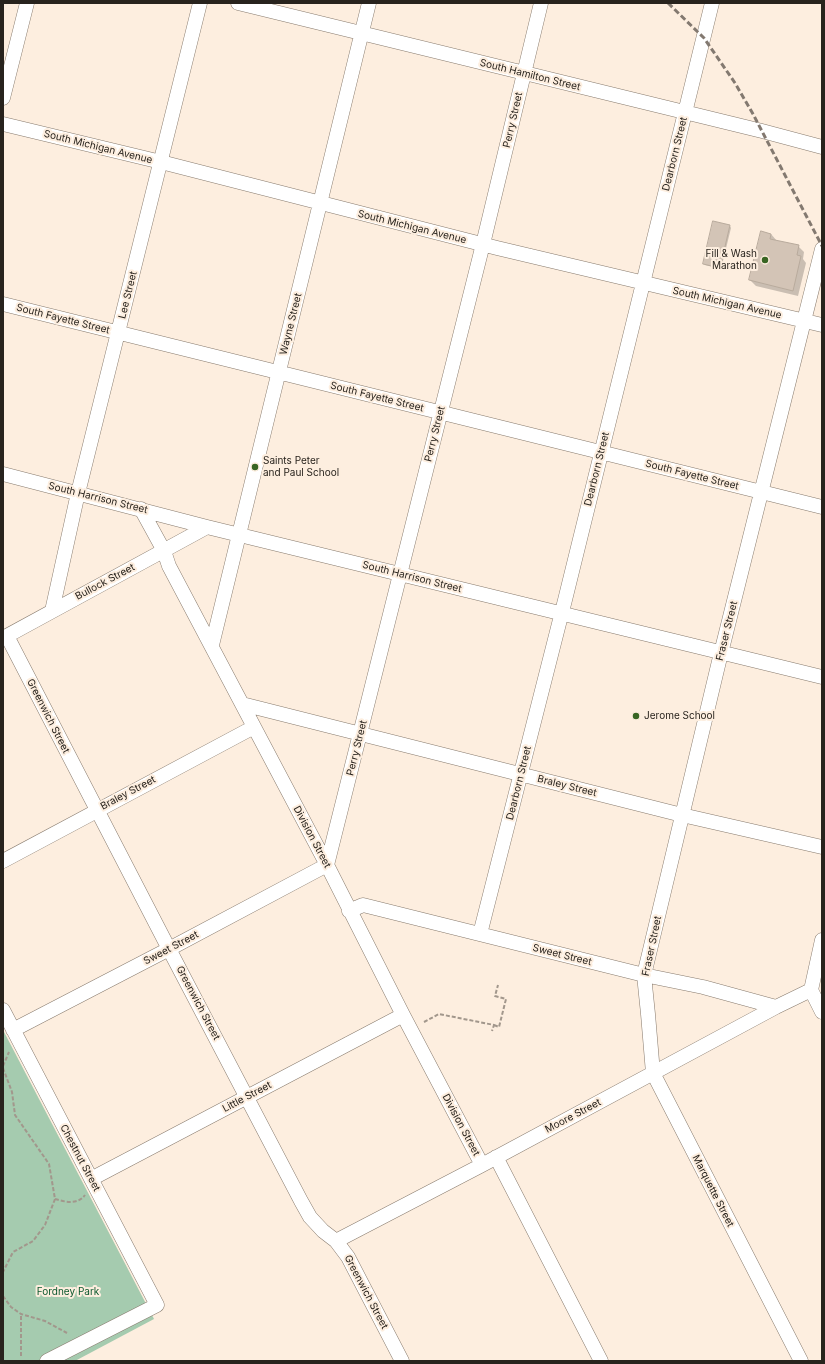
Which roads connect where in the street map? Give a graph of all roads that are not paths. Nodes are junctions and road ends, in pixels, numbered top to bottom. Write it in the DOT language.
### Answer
graph roads {
  1 [pos="27,3"];
  2 [pos="200,3"];
  3 [pos="238,3"];
  4 [pos="369,3"];
  5 [pos="541,3"];
  6 [pos="712,3"];
  7 [pos="362,34"];
  8 [pos="524,73"];
  9 [pos="3,98"];
  10 [pos="685,112"];
  11 [pos="3,124"];
  12 [pos="822,147"];
  13 [pos="161,162"];
  14 [pos="321,204"];
  15 [pos="483,244"];
  16 [pos="822,249"];
  17 [pos="643,283"];
  18 [pos="3,304"];
  19 [pos="804,322"];
  20 [pos="822,325"];
  21 [pos="119,332"];
  22 [pos="279,373"];
  23 [pos="441,413"];
  24 [pos="601,452"];
  25 [pos="3,474"];
  26 [pos="78,493"];
  27 [pos="762,493"];
  28 [pos="822,508"];
  29 [pos="142,509"];
  30 [pos="207,526"];
  31 [pos="240,534"];
  32 [pos="164,551"];
  33 [pos="399,574"];
  34 [pos="52,611"];
  35 [pos="561,614"];
  36 [pos="5,637"];
  37 [pos="212,645"];
  38 [pos="721,653"];
  39 [pos="822,677"];
  40 [pos="242,704"];
  41 [pos="254,727"];
  42 [pos="360,734"];
  43 [pos="521,774"];
  44 [pos="97,810"];
  45 [pos="682,815"];
  46 [pos="822,848"];
  47 [pos="3,861"];
  48 [pos="327,864"];
  49 [pos="349,911"];
  50 [pos="480,934"];
  51 [pos="822,940"];
  52 [pos="169,950"];
  53 [pos="644,975"];
  54 [pos="810,990"];
  55 [pos="776,1007"];
  56 [pos="3,1010"];
  57 [pos="822,1012"];
  58 [pos="648,1014"];
  59 [pos="403,1015"];
  60 [pos="13,1030"];
  61 [pos="653,1073"];
  62 [pos="247,1097"];
  63 [pos="496,1157"];
  64 [pos="482,1165"];
  65 [pos="91,1179"];
  66 [pos="336,1241"];
  67 [pos="47,1361"];
  68 [pos="402,1361"];
  69 [pos="601,1361"];
  70 [pos="801,1361"];
  1 -- 9 [label="street"];
  2 -- 13 [label="street, Lee Street"];
  3 -- 7 [label="street, South Hamilton Street"];
  4 -- 7 [label="street, Wayne Street"];
  5 -- 8 [label="street, Perry Street"];
  6 -- 10 [label="street, Dearborn Street"];
  7 -- 8 [label="street, South Hamilton Street"];
  7 -- 14 [label="street, Wayne Street"];
  8 -- 10 [label="street, South Hamilton Street"];
  8 -- 15 [label="street, Perry Street"];
  10 -- 12 [label="street, South Hamilton Street"];
  10 -- 17 [label="street, Dearborn Street"];
  11 -- 13 [label="street, South Michigan Avenue"];
  13 -- 14 [label="street, South Michigan Avenue"];
  13 -- 21 [label="street, Lee Street"];
  14 -- 15 [label="street, South Michigan Avenue"];
  14 -- 22 [label="street, Wayne Street"];
  15 -- 17 [label="street, South Michigan Avenue"];
  15 -- 23 [label="street, Perry Street"];
  16 -- 19 [label="street, Fraser Street"];
  17 -- 19 [label="street, South Michigan Avenue"];
  17 -- 24 [label="street, Dearborn Street"];
  18 -- 21 [label="street, South Fayette Street"];
  19 -- 20 [label="street, South Michigan Avenue"];
  19 -- 27 [label="street, Fraser Street"];
  21 -- 22 [label="street, South Fayette Street"];
  21 -- 26 [label="street, Lee Street"];
  22 -- 23 [label="street, South Fayette Street"];
  22 -- 31 [label="street, Wayne Street"];
  23 -- 24 [label="street, South Fayette Street"];
  23 -- 33 [label="street, Perry Street"];
  24 -- 27 [label="street, South Fayette Street"];
  24 -- 35 [label="street, Dearborn Street"];
  25 -- 26 [label="street, South Harrison Street"];
  26 -- 29 [label="street, South Harrison Street"];
  26 -- 34 [label="street, Lee Street"];
  27 -- 28 [label="street, South Fayette Street"];
  27 -- 38 [label="street, Fraser Street"];
  29 -- 30 [label="street, South Harrison Street"];
  29 -- 32 [label="street, Division Street"];
  30 -- 31 [label="street, South Harrison Street"];
  30 -- 32 [label="street, Bullock Street"];
  31 -- 33 [label="street, South Harrison Street"];
  31 -- 37 [label="street, Wayne Street"];
  32 -- 34 [label="street, Bullock Street"];
  32 -- 37 [label="street, Division Street"];
  33 -- 35 [label="street, South Harrison Street"];
  33 -- 42 [label="street, Perry Street"];
  34 -- 36 [label="street, Bullock Street"];
  35 -- 38 [label="street, South Harrison Street"];
  35 -- 43 [label="street, Dearborn Street"];
  36 -- 44 [label="street, Greenwich Street"];
  37 -- 40 [label="street, Division Street"];
  38 -- 39 [label="street, South Harrison Street"];
  38 -- 45 [label="street, Fraser Street"];
  40 -- 41 [label="street, Division Street"];
  40 -- 42 [label="street, Braley Street"];
  41 -- 44 [label="street, Braley Street"];
  41 -- 48 [label="street, Division Street"];
  42 -- 43 [label="street, Braley Street"];
  42 -- 48 [label="street, Perry Street"];
  43 -- 45 [label="street, Braley Street"];
  43 -- 50 [label="street, Dearborn Street"];
  44 -- 47 [label="street, Braley Street"];
  44 -- 52 [label="street, Greenwich Street"];
  45 -- 46 [label="street, Braley Street"];
  45 -- 53 [label="street, Fraser Street"];
  48 -- 49 [label="street, Division Street"];
  48 -- 52 [label="street, Sweet Street"];
  49 -- 50 [label="street, Sweet Street"];
  49 -- 59 [label="street, Division Street"];
  50 -- 53 [label="street, Sweet Street"];
  51 -- 54 [label="street"];
  52 -- 60 [label="street, Sweet Street"];
  52 -- 62 [label="street, Greenwich Street"];
  53 -- 55 [label="street, Sweet Street"];
  53 -- 58 [label="street, Fraser Street"];
  54 -- 55 [label="street, Moore Street"];
  54 -- 57 [label="street"];
  55 -- 61 [label="street, Moore Street"];
  56 -- 60 [label="street, Chestnut Street"];
  58 -- 61 [label="street, Marquette Street"];
  59 -- 62 [label="street, Little Street"];
  59 -- 64 [label="street, Division Street"];
  60 -- 65 [label="street, Chestnut Street"];
  61 -- 63 [label="street, Moore Street"];
  61 -- 70 [label="street, Marquette Street"];
  62 -- 65 [label="street, Little Street"];
  62 -- 66 [label="street, Greenwich Street"];
  63 -- 64 [label="street, Moore Street"];
  63 -- 69 [label="street, Division Street"];
  64 -- 66 [label="street, Moore Street"];
  65 -- 67 [label="street, Chestnut Street"];
  66 -- 68 [label="street, Greenwich Street"];
}
